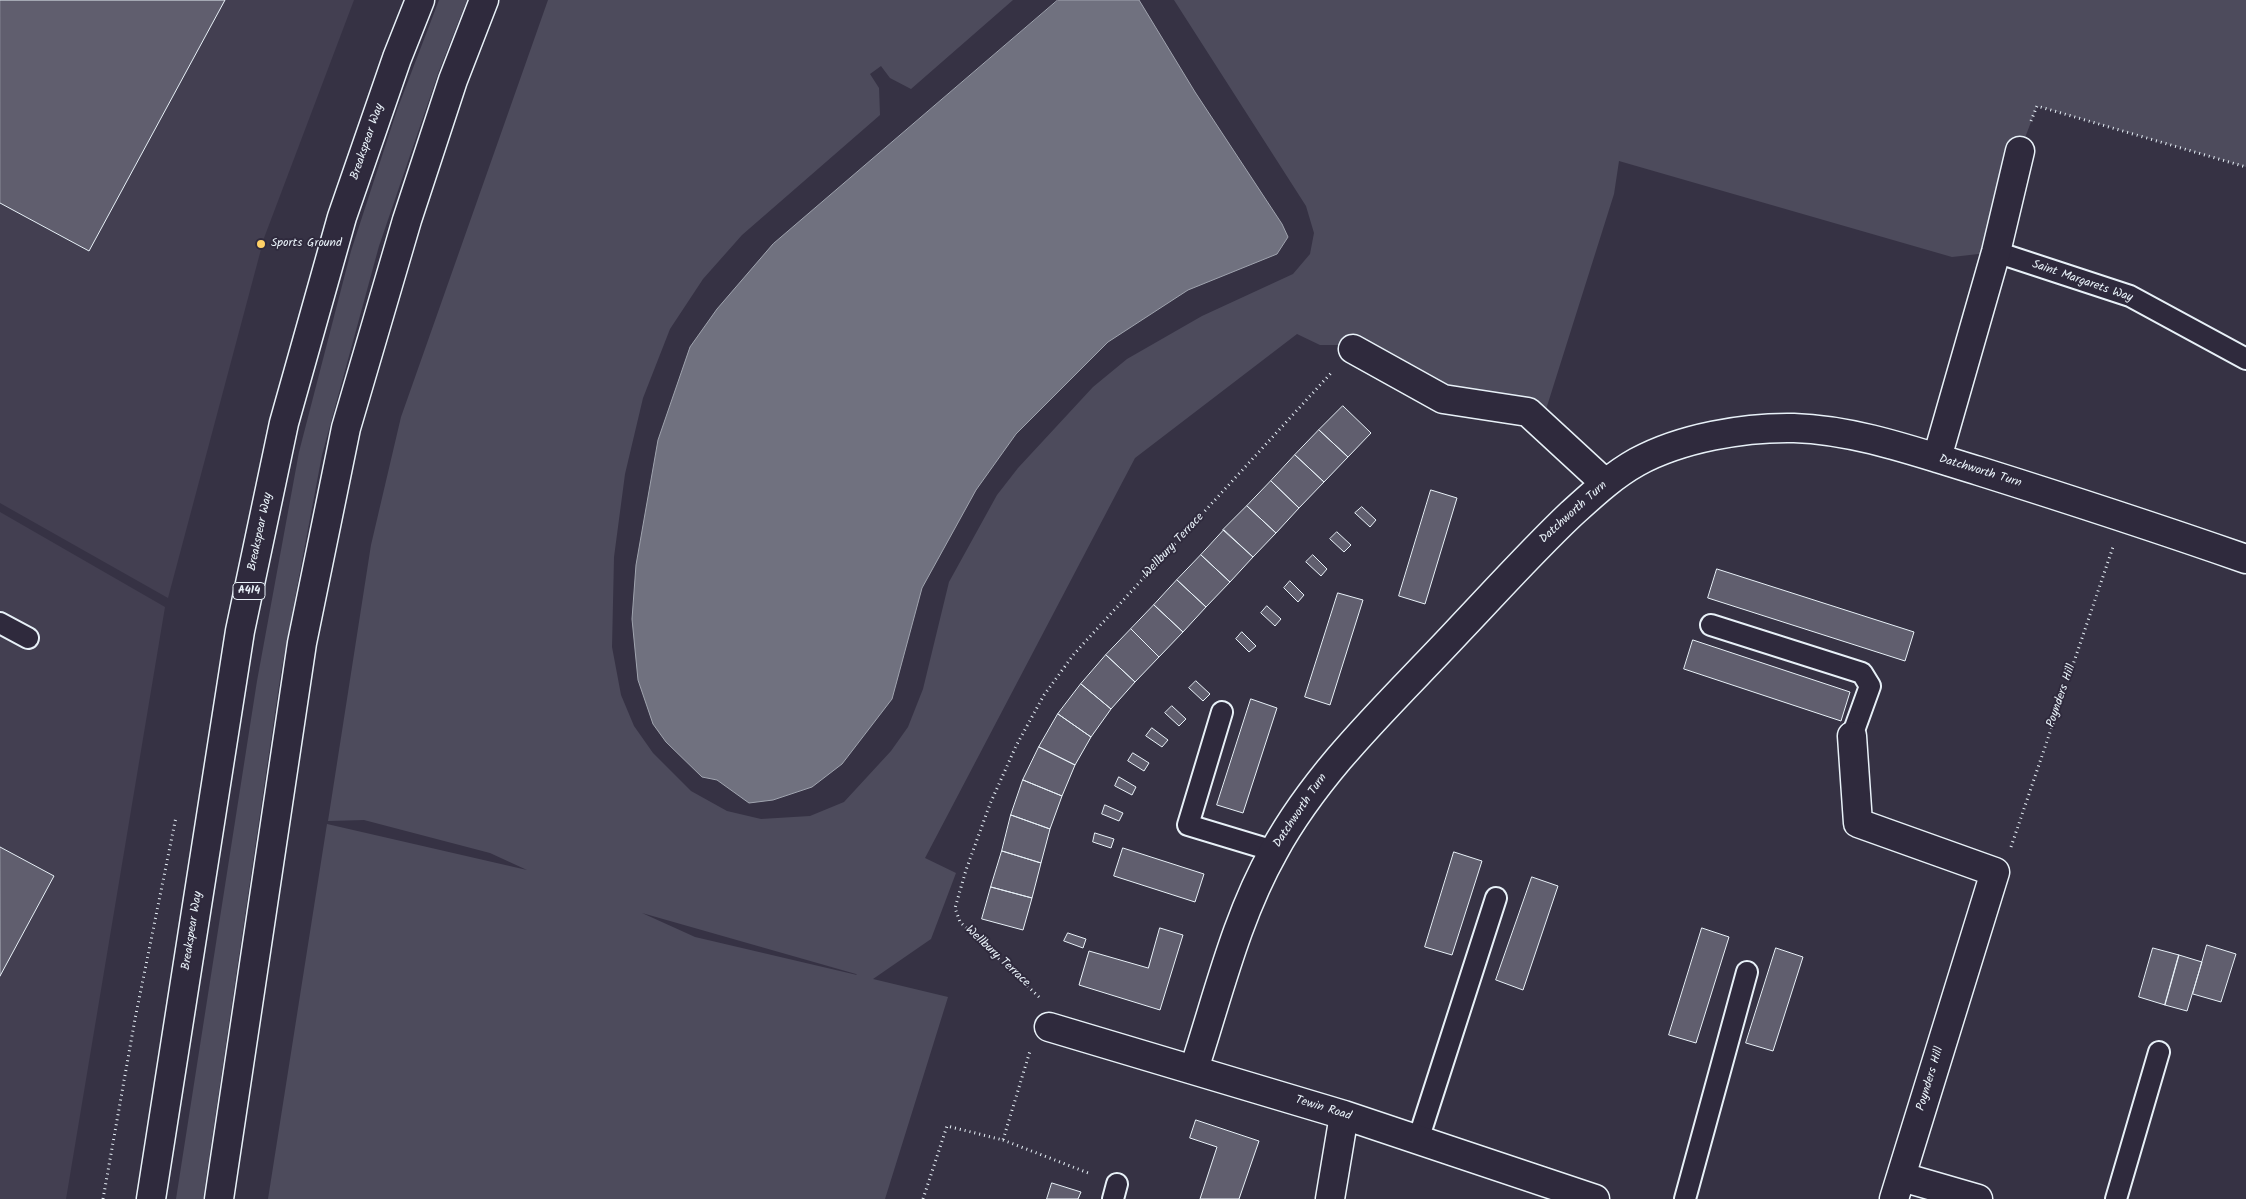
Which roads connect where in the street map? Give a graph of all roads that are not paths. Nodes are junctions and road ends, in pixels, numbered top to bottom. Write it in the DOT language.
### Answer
graph roads {
  1 [pos="420,0"];
  2 [pos="484,0"];
  3 [pos="2020,151"];
  4 [pos="1996,252"];
  5 [pos="1353,349"];
  6 [pos="2246,359"];
  7 [pos="1937,458"];
  8 [pos="1605,483"];
  9 [pos="2246,559"];
  10 [pos="0,623"];
  11 [pos="1711,625"];
  12 [pos="28,638"];
  13 [pos="1222,712"];
  14 [pos="1852,736"];
  15 [pos="1274,850"];
  16 [pos="1496,898"];
  17 [pos="1747,972"];
  18 [pos="1047,1014"];
  19 [pos="2159,1052"];
  20 [pos="1194,1069"];
  21 [pos="1344,1115"];
  22 [pos="1418,1140"];
  23 [pos="1898,1188"];
  24 [pos="151,1199"];
  25 [pos="219,1199"];
  26 [pos="1330,1199"];
  27 [pos="1595,1199"];
  28 [pos="1685,1199"];
  29 [pos="1978,1199"];
  30 [pos="2116,1199"];
  1 -- 24 [label="street, Breakspear Way / A414"];
  2 -- 25 [label="street"];
  3 -- 4 [label="street"];
  4 -- 6 [label="lane, Saint Margarets Way"];
  4 -- 7 [label="street"];
  5 -- 8 [label="street"];
  7 -- 8 [label="street, Datchworth Turn"];
  7 -- 9 [label="street, Datchworth Turn"];
  8 -- 15 [label="street, Datchworth Turn"];
  10 -- 12 [label="lane"];
  11 -- 14 [label="lane"];
  13 -- 15 [label="lane"];
  14 -- 23 [label="street, Poynders Hill"];
  15 -- 20 [label="street, Datchworth Turn"];
  16 -- 22 [label="lane"];
  17 -- 28 [label="lane"];
  18 -- 20 [label="street, Tewin Road"];
  19 -- 30 [label="lane"];
  20 -- 21 [label="street, Tewin Road"];
  21 -- 22 [label="street, Tewin Road"];
  21 -- 26 [label="street"];
  22 -- 27 [label="street, Tewin Road"];
  23 -- 29 [label="street"];
}
